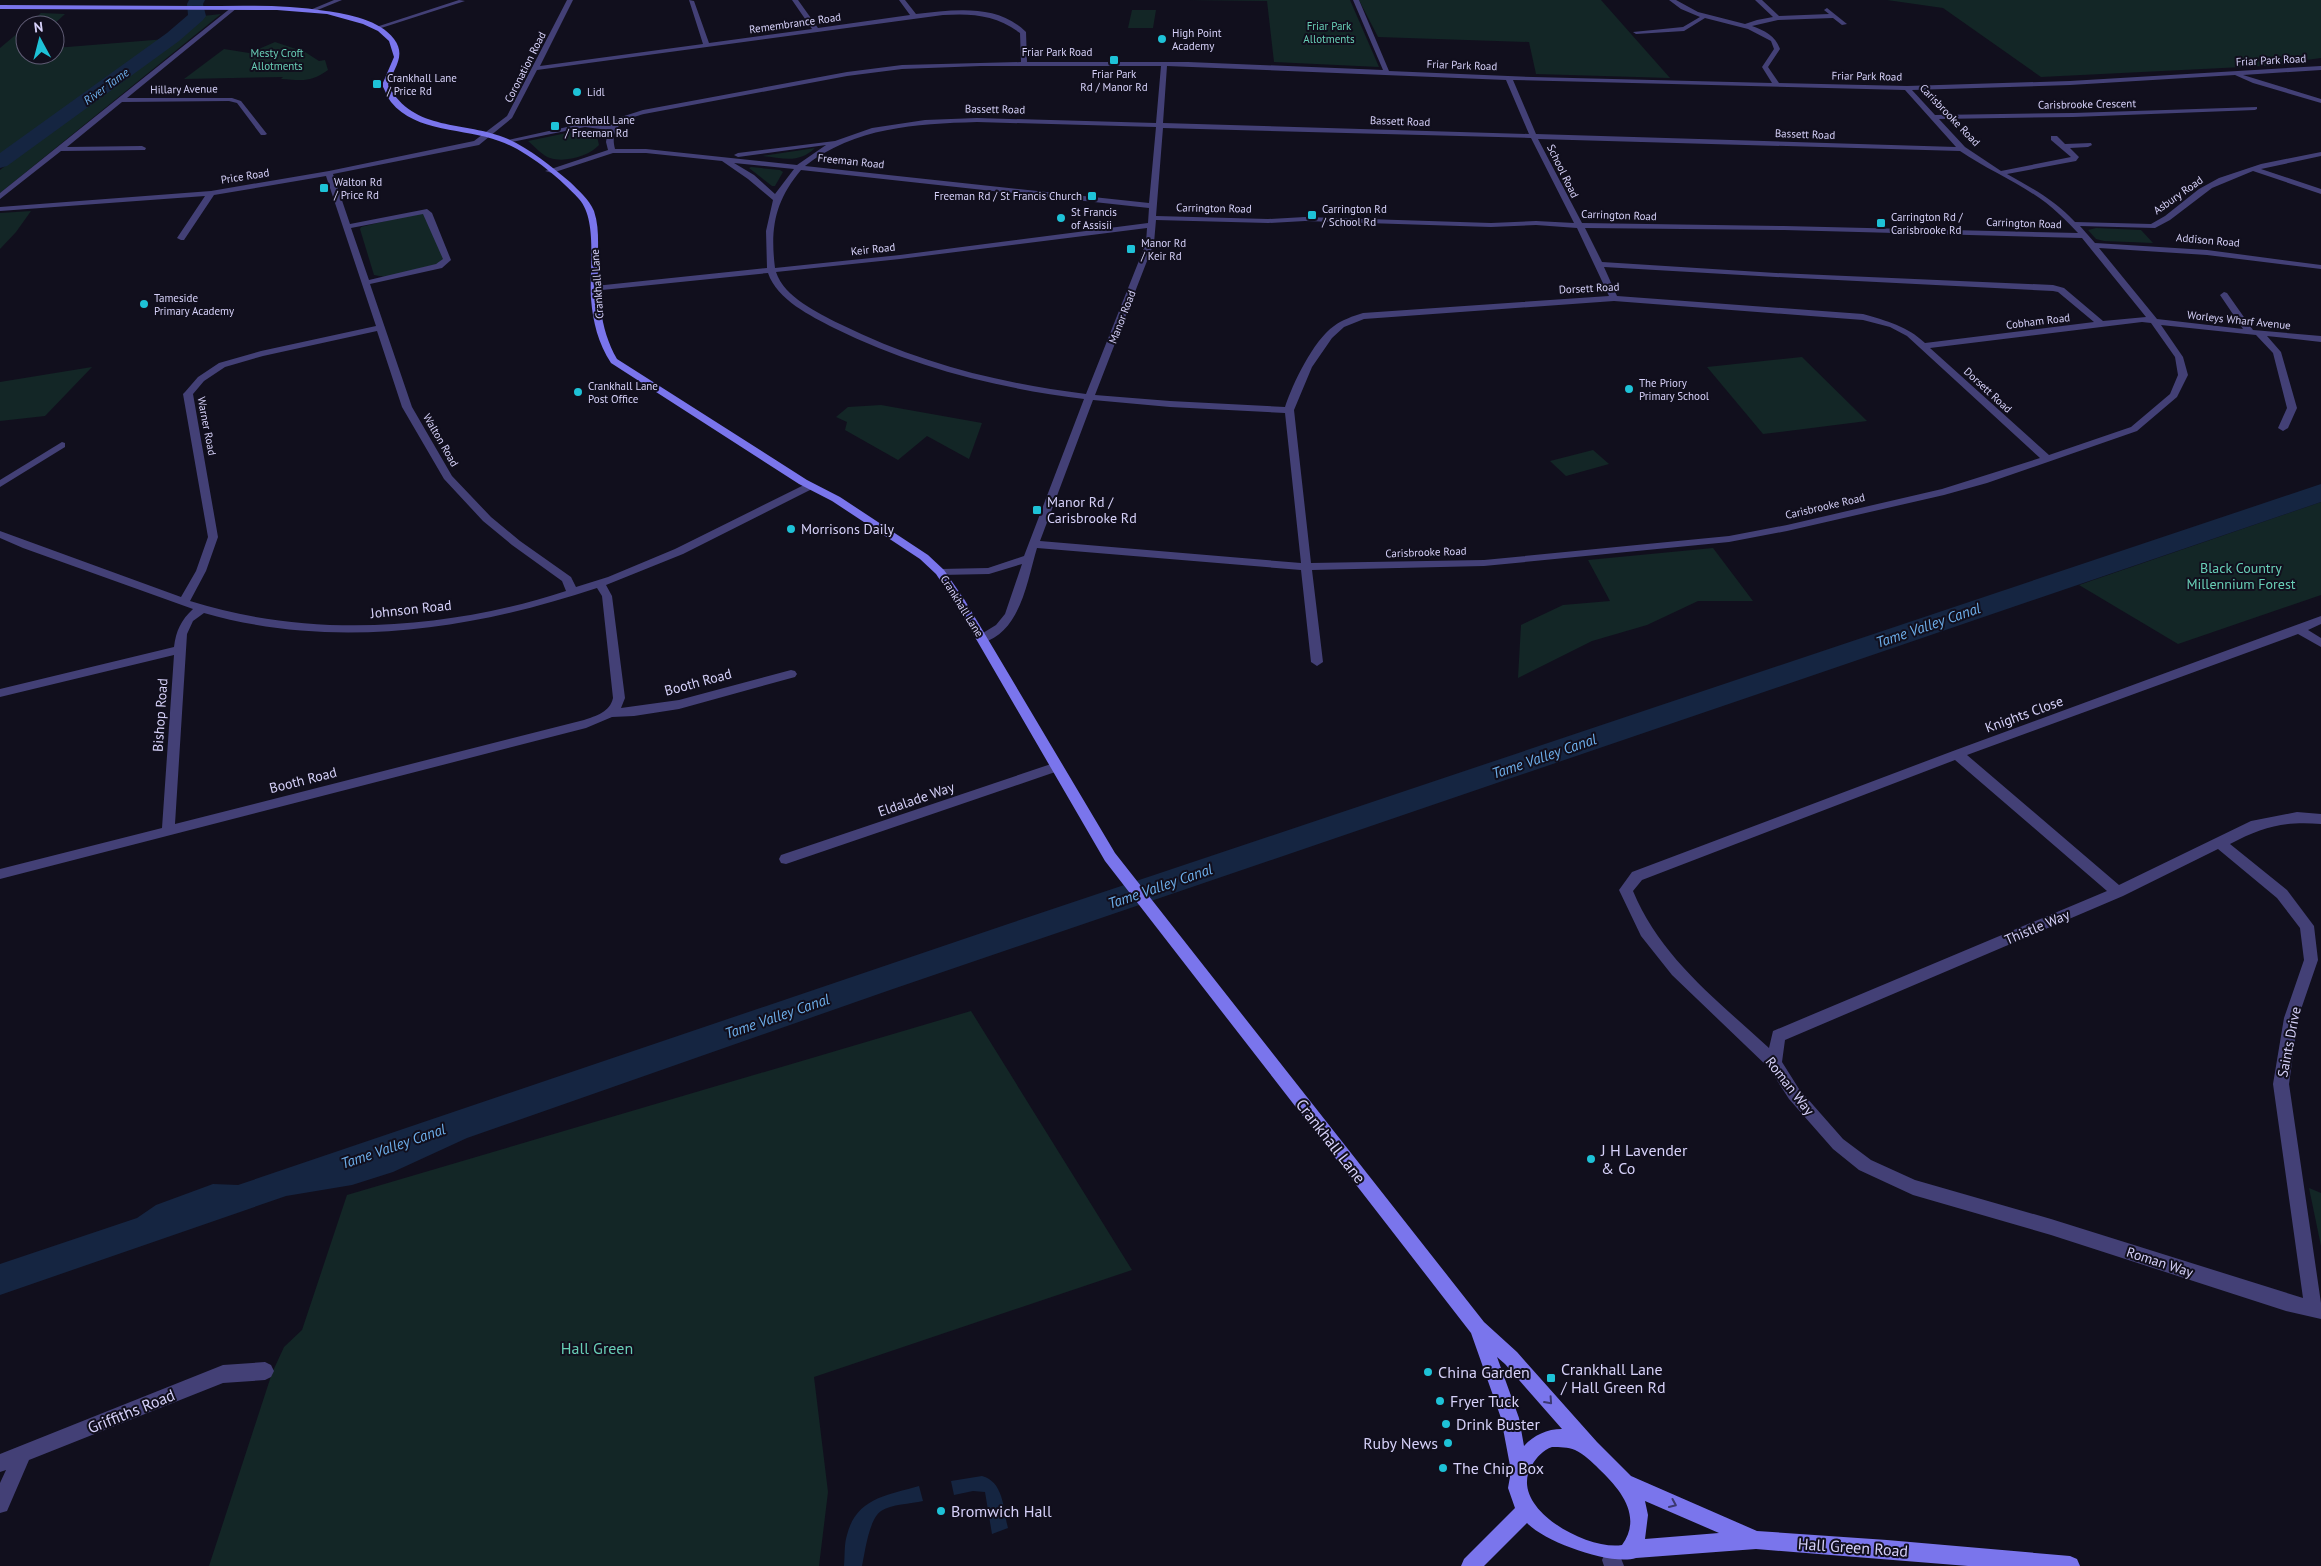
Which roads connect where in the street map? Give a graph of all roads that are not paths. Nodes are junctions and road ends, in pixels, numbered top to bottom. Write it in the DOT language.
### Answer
graph roads {
  1 [pos="76,0"];
  2 [pos="339,0"];
  3 [pos="570,0"];
  4 [pos="795,0"];
  5 [pos="902,0"];
  6 [pos="1356,0"];
  7 [pos="1672,0"];
  8 [pos="1758,0"];
  9 [pos="462,1"];
  10 [pos="691,1"];
  11 [pos="0,7"];
  12 [pos="64,8"];
  13 [pos="234,8"];
  14 [pos="314,10"];
  15 [pos="1827,10"];
  16 [pos="914,16"];
  17 [pos="1705,16"];
  18 [pos="1834,16"];
  19 [pos="1778,18"];
  20 [pos="1844,24"];
  21 [pos="1747,26"];
  22 [pos="1629,27"];
  23 [pos="376,28"];
  24 [pos="816,30"];
  25 [pos="707,46"];
  26 [pos="1024,63"];
  27 [pos="1164,64"];
  28 [pos="535,68"];
  29 [pos="2321,68"];
  30 [pos="1387,73"];
  31 [pos="2236,74"];
  32 [pos="1509,78"];
  33 [pos="1778,86"];
  34 [pos="1907,88"];
  35 [pos="118,100"];
  36 [pos="2321,101"];
  37 [pos="2242,108"];
  38 [pos="2255,108"];
  39 [pos="1932,117"];
  40 [pos="2255,117"];
  41 [pos="1158,125"];
  42 [pos="611,128"];
  43 [pos="263,134"];
  44 [pos="488,135"];
  45 [pos="1534,137"];
  46 [pos="2054,138"];
  47 [pos="507,141"];
  48 [pos="840,141"];
  49 [pos="2088,145"];
  50 [pos="2063,146"];
  51 [pos="142,148"];
  52 [pos="59,149"];
  53 [pos="1962,149"];
  54 [pos="612,151"];
  55 [pos="2321,154"];
  56 [pos="721,158"];
  57 [pos="801,166"];
  58 [pos="2255,168"];
  59 [pos="549,171"];
  60 [pos="329,173"];
  61 [pos="2002,173"];
  62 [pos="2321,192"];
  63 [pos="211,193"];
  64 [pos="0,197"];
  65 [pos="776,199"];
  66 [pos="1154,206"];
  67 [pos="0,209"];
  68 [pos="1153,222"];
  69 [pos="2074,224"];
  70 [pos="1579,226"];
  71 [pos="347,227"];
  72 [pos="2084,236"];
  73 [pos="181,238"];
  74 [pos="2093,246"];
  75 [pos="1598,264"];
  76 [pos="2321,266"];
  77 [pos="772,271"];
  78 [pos="365,283"];
  79 [pos="595,289"];
  80 [pos="2224,295"];
  81 [pos="1614,298"];
  82 [pos="2154,321"];
  83 [pos="2101,324"];
  84 [pos="380,328"];
  85 [pos="2254,333"];
  86 [pos="2321,339"];
  87 [pos="1924,346"];
  88 [pos="1090,398"];
  89 [pos="1289,410"];
  90 [pos="2282,428"];
  91 [pos="62,445"];
  92 [pos="2047,459"];
  93 [pos="0,484"];
  94 [pos="810,486"];
  95 [pos="1,536"];
  96 [pos="1033,544"];
  97 [pos="1028,558"];
  98 [pos="1306,567"];
  99 [pos="940,572"];
  100 [pos="600,583"];
  101 [pos="572,592"];
  102 [pos="184,602"];
  103 [pos="202,608"];
  104 [pos="2321,620"];
  105 [pos="2299,629"];
  106 [pos="982,639"];
  107 [pos="2321,643"];
  108 [pos="180,650"];
  109 [pos="1317,662"];
  110 [pos="791,674"];
  111 [pos="0,693"];
  112 [pos="612,713"];
  113 [pos="1957,754"];
  114 [pos="1057,767"];
  115 [pos="2321,818"];
  116 [pos="168,831"];
  117 [pos="2220,844"];
  118 [pos="786,859"];
  119 [pos="0,874"];
  120 [pos="2118,892"];
  121 [pos="1774,1063"];
  122 [pos="2317,1310"];
  123 [pos="1478,1328"];
  124 [pos="265,1371"];
  125 [pos="1590,1448"];
  126 [pos="23,1454"];
  127 [pos="0,1463"];
  128 [pos="1519,1469"];
  129 [pos="1628,1484"];
  130 [pos="0,1504"];
  131 [pos="1526,1510"];
  132 [pos="1756,1540"];
  133 [pos="1632,1549"];
  134 [pos="1613,1563"];
  135 [pos="1471,1566"];
  136 [pos="2070,1566"];
  1 -- 12 [label="street"];
  2 -- 14 [label="street"];
  3 -- 28 [label="street, Coronation Road"];
  4 -- 24 [label="street"];
  5 -- 16 [label="street"];
  6 -- 30 [label="street"];
  7 -- 17 [label="street"];
  8 -- 19 [label="street"];
  9 -- 23 [label="street"];
  10 -- 25 [label="street"];
  11 -- 12 [label="street, Crankhall Lane"];
  12 -- 13 [label="street, Crankhall Lane"];
  13 -- 14 [label="street, Crankhall Lane"];
  13 -- 35 [label="street"];
  14 -- 23 [label="street, Crankhall Lane"];
  15 -- 18 [label="street"];
  16 -- 24 [label="street, Remembrance Road"];
  16 -- 26 [label="street, Remembrance Road"];
  17 -- 21 [label="street"];
  17 -- 22 [label="street"];
  18 -- 19 [label="street"];
  18 -- 20 [label="street"];
  19 -- 21 [label="street"];
  21 -- 33 [label="street"];
  23 -- 44 [label="street, Crankhall Lane"];
  24 -- 25 [label="street, Remembrance Road"];
  25 -- 28 [label="street, Remembrance Road"];
  26 -- 27 [label="street, Friar Park Road"];
  26 -- 42 [label="street, Friar Park Road"];
  27 -- 30 [label="street, Friar Park Road"];
  27 -- 41 [label="street, Manor Road"];
  28 -- 44 [label="street, Coronation Road"];
  29 -- 31 [label="street, Friar Park Road"];
  30 -- 32 [label="street, Friar Park Road"];
  31 -- 34 [label="street, Friar Park Road"];
  31 -- 36 [label="street"];
  32 -- 33 [label="street, Friar Park Road"];
  32 -- 45 [label="street, School Road"];
  33 -- 34 [label="street, Friar Park Road"];
  34 -- 39 [label="street, Carisbrooke Road"];
  35 -- 43 [label="street, Hillary Avenue"];
  35 -- 52 [label="street"];
  37 -- 38 [label="street, Carisbrooke Crescent"];
  37 -- 39 [label="street, Carisbrooke Crescent"];
  37 -- 40 [label="street"];
  39 -- 53 [label="street, Carisbrooke Road"];
  41 -- 45 [label="street, Bassett Road"];
  41 -- 48 [label="street, Bassett Road"];
  41 -- 66 [label="street, Manor Road"];
  42 -- 47 [label="street"];
  42 -- 54 [label="street"];
  44 -- 47 [label="street, Crankhall Lane"];
  44 -- 60 [label="street, Price Road"];
  45 -- 53 [label="street, Bassett Road"];
  45 -- 70 [label="street, School Road"];
  46 -- 50 [label="street"];
  47 -- 59 [label="street, Crankhall Lane"];
  48 -- 56 [label="street, Bassett Road"];
  48 -- 57 [label="street, Bassett Road"];
  49 -- 50 [label="street"];
  50 -- 61 [label="street"];
  51 -- 52 [label="street"];
  52 -- 64 [label="street"];
  53 -- 61 [label="street, Carisbrooke Road"];
  54 -- 56 [label="street, Freeman Road"];
  54 -- 59 [label="street, Freeman Road"];
  55 -- 58 [label="street, Asbury Road"];
  56 -- 57 [label="street, Freeman Road"];
  56 -- 65 [label="street"];
  57 -- 65 [label="street, Bassett Road"];
  57 -- 66 [label="street, Freeman Road"];
  58 -- 62 [label="street"];
  58 -- 69 [label="street, Asbury Road"];
  59 -- 79 [label="street, Crankhall Lane"];
  60 -- 63 [label="street, Price Road"];
  60 -- 71 [label="street, Walton Road"];
  61 -- 69 [label="street, Carisbrooke Road"];
  63 -- 67 [label="street, Price Road"];
  63 -- 73 [label="street"];
  65 -- 77 [label="street, Bassett Road"];
  66 -- 68 [label="street, Manor Road"];
  68 -- 70 [label="street, Carrington Road"];
  68 -- 77 [label="street, Keir Road"];
  68 -- 88 [label="street, Manor Road"];
  69 -- 72 [label="street, Carisbrooke Road"];
  70 -- 72 [label="street, Carrington Road"];
  70 -- 75 [label="street, School Road"];
  71 -- 78 [label="street, Walton Road"];
  71 -- 78 [label="street"];
  72 -- 74 [label="street, Carisbrooke Road"];
  74 -- 76 [label="street, Addison Road"];
  74 -- 82 [label="street, Carisbrooke Road"];
  75 -- 81 [label="street, School Road"];
  75 -- 83 [label="street"];
  77 -- 79 [label="street, Keir Road"];
  77 -- 88 [label="street"];
  78 -- 84 [label="street, Walton Road"];
  79 -- 94 [label="street, Crankhall Lane"];
  80 -- 85 [label="street"];
  81 -- 87 [label="street, Dorsett Road"];
  81 -- 89 [label="street, Dorsett Road"];
  82 -- 83 [label="street, Cobham Road"];
  82 -- 85 [label="street, Worleys Wharf Avenue"];
  82 -- 92 [label="street, Carisbrooke Road"];
  83 -- 87 [label="street, Cobham Road"];
  84 -- 101 [label="street, Walton Road"];
  84 -- 102 [label="street, Warner Road"];
  85 -- 86 [label="street, Worleys Wharf Avenue"];
  85 -- 90 [label="street"];
  87 -- 92 [label="street, Dorsett Road"];
  88 -- 89 [label="street"];
  88 -- 96 [label="street, Manor Road"];
  89 -- 98 [label="street, Dorsett Road"];
  91 -- 93 [label="street"];
  92 -- 98 [label="street, Carisbrooke Road"];
  94 -- 99 [label="street, Crankhall Lane"];
  94 -- 100 [label="street, Johnson Road"];
  95 -- 102 [label="street, Johnson Road"];
  96 -- 97 [label="street, Manor Road"];
  96 -- 98 [label="street, Carisbrooke Road"];
  97 -- 99 [label="street"];
  97 -- 106 [label="street, Manor Road"];
  98 -- 109 [label="street, Dorsett Road"];
  99 -- 106 [label="street, Crankhall Lane"];
  100 -- 101 [label="street, Johnson Road"];
  100 -- 112 [label="street"];
  101 -- 103 [label="street, Johnson Road"];
  102 -- 103 [label="street, Johnson Road"];
  103 -- 108 [label="street, Bishop Road"];
  104 -- 105 [label="street, Knights Close"];
  105 -- 107 [label="street"];
  105 -- 113 [label="street, Knights Close"];
  106 -- 114 [label="street, Crankhall Lane"];
  108 -- 111 [label="street"];
  108 -- 116 [label="street, Bishop Road"];
  110 -- 112 [label="street, Booth Road"];
  112 -- 116 [label="street, Booth Road"];
  113 -- 120 [label="street"];
  113 -- 121 [label="street, Roman Way"];
  114 -- 118 [label="street, Eldalade Way"];
  114 -- 123 [label="street, Crankhall Lane"];
  115 -- 117 [label="street, Thistle Way"];
  116 -- 119 [label="street, Booth Road"];
  117 -- 120 [label="street, Thistle Way"];
  117 -- 122 [label="street, Saints Drive"];
  120 -- 121 [label="street, Thistle Way"];
  121 -- 122 [label="street, Roman Way"];
  123 -- 125 [label="street, Crankhall Lane, one-way"];
  123 -- 128 [label="street, Crankhall Lane"];
  124 -- 126 [label="street, Griffiths Road"];
  125 -- 128 [label="street"];
  125 -- 129 [label="street"];
  126 -- 127 [label="street, Griffiths Road"];
  126 -- 130 [label="street"];
  128 -- 131 [label="street"];
  129 -- 132 [label="street, Hall Green Road, one-way"];
  129 -- 133 [label="street"];
  131 -- 134 [label="street"];
  131 -- 135 [label="street"];
  132 -- 133 [label="street, Hall Green Road"];
  132 -- 136 [label="street, Hall Green Road"];
  133 -- 134 [label="street"];
}
